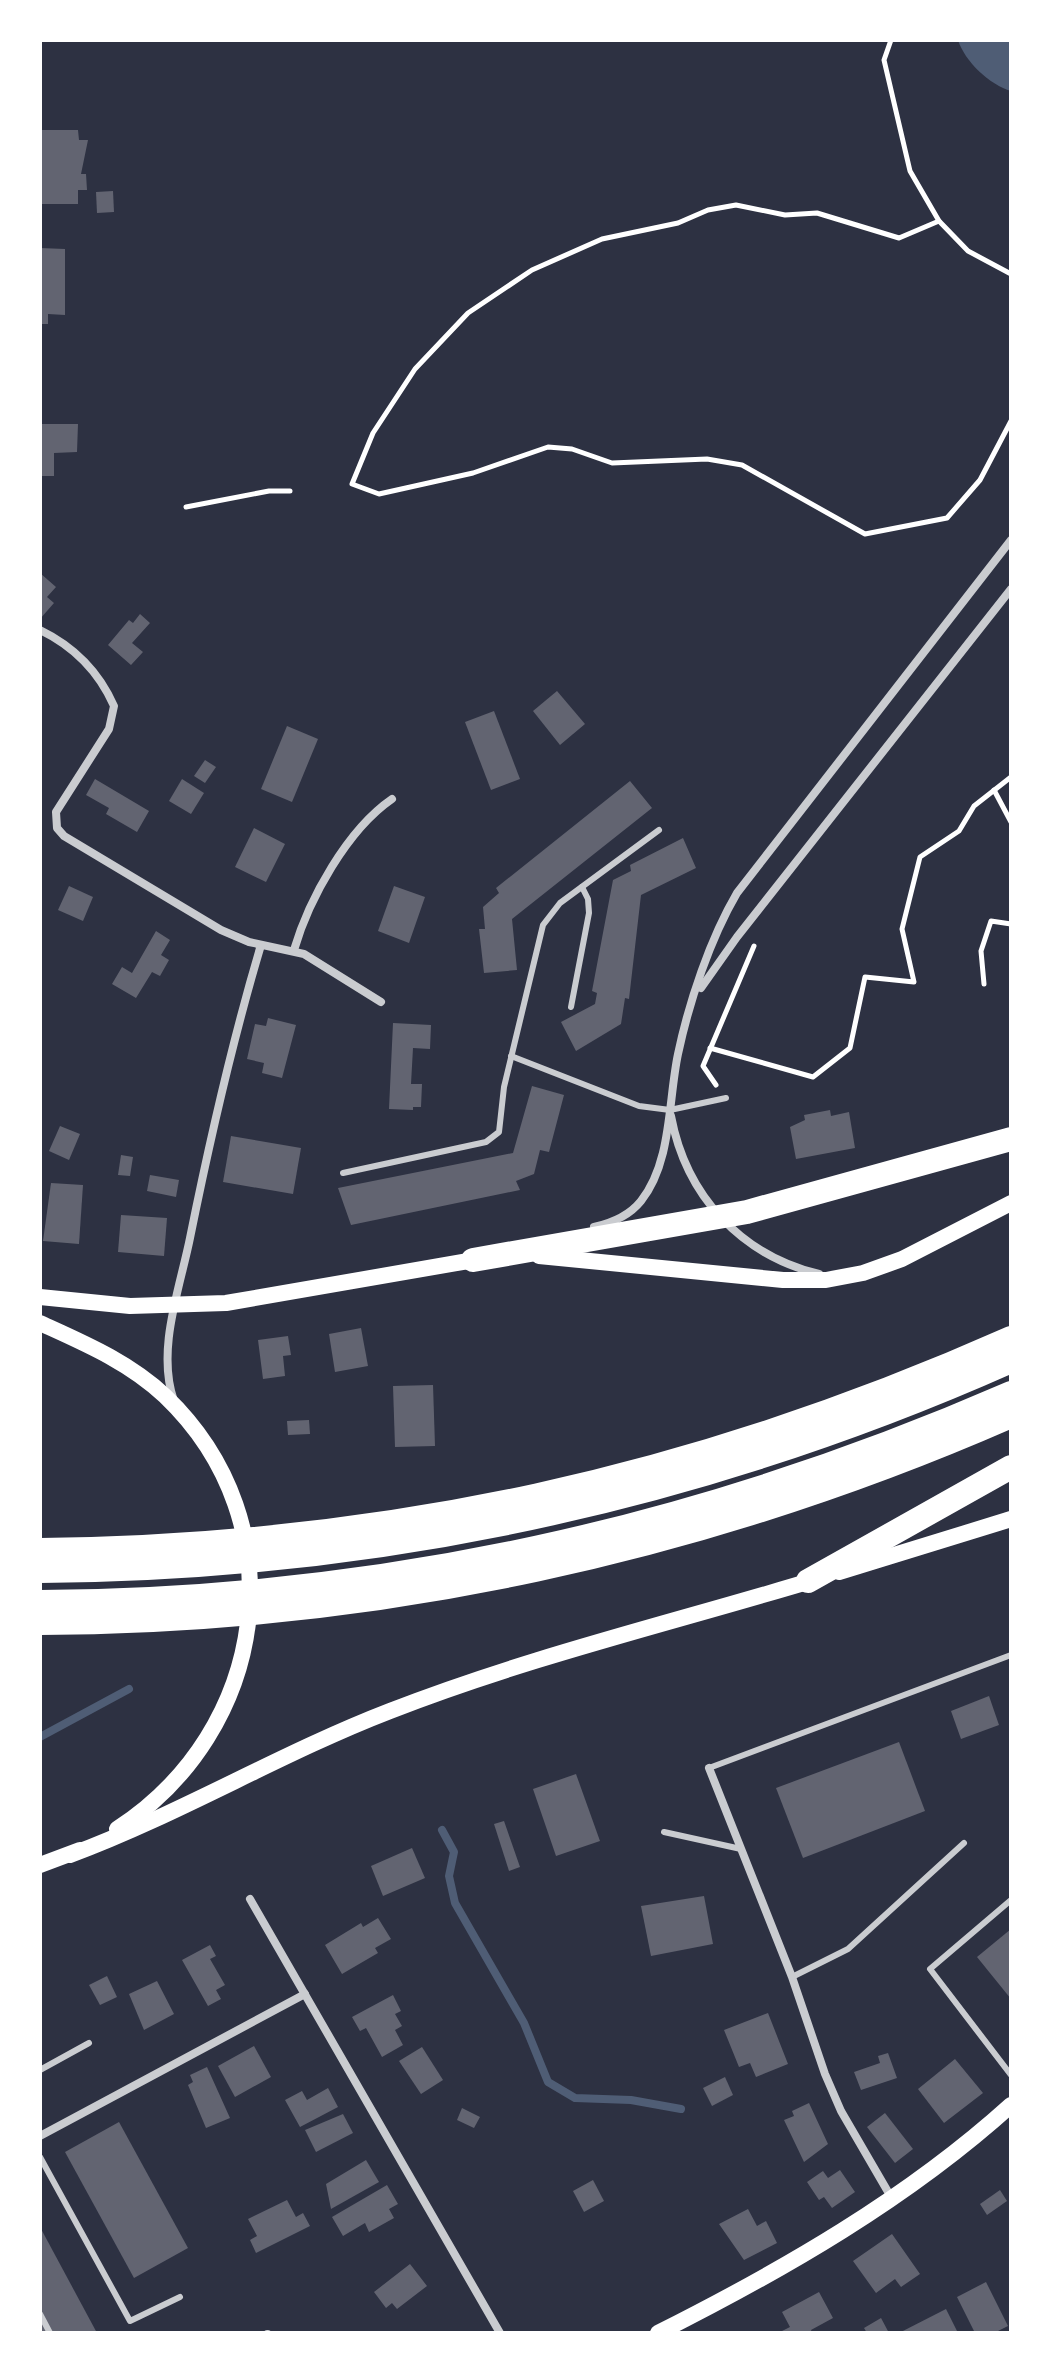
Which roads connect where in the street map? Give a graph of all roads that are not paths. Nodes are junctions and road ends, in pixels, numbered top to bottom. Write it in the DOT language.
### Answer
graph roads {
  1 [pos="1011,540"];
  2 [pos="1011,589"];
  3 [pos="40,630"];
  4 [pos="392,799"];
  5 [pos="659,830"];
  6 [pos="582,887"];
  7 [pos="261,945"];
  8 [pos="294,950"];
  9 [pos="697,995"];
  10 [pos="381,1002"];
  11 [pos="571,1007"];
  12 [pos="511,1056"];
  13 [pos="726,1098"];
  14 [pos="670,1110"];
  15 [pos="1011,1139"];
  16 [pos="343,1173"];
  17 [pos="1011,1203"];
  18 [pos="720,1218"];
  19 [pos="473,1260"];
  20 [pos="844,1278"];
  21 [pos="40,1297"];
  22 [pos="176,1306"];
  23 [pos="40,1323"];
  24 [pos="1011,1338"];
  25 [pos="1011,1361"];
  26 [pos="1011,1393"];
  27 [pos="180,1411"];
  28 [pos="1011,1416"];
  29 [pos="1011,1467"];
  30 [pos="1011,1519"];
  31 [pos="40,1550"];
  32 [pos="40,1571"];
  33 [pos="808,1581"];
  34 [pos="40,1602"];
  35 [pos="40,1623"];
  36 [pos="1011,1655"];
  37 [pos="709,1768"];
  38 [pos="664,1832"];
  39 [pos="964,1843"];
  40 [pos="741,1849"];
  41 [pos="70,1855"];
  42 [pos="40,1865"];
  43 [pos="250,1899"];
  44 [pos="1011,1900"];
  45 [pos="792,1977"];
  46 [pos="305,1994"];
  47 [pos="89,2043"];
  48 [pos="40,2070"];
  49 [pos="1011,2075"];
  50 [pos="1011,2105"];
  51 [pos="40,2136"];
  52 [pos="40,2157"];
  53 [pos="891,2197"];
  54 [pos="180,2297"];
  55 [pos="40,2314"];
  56 [pos="50,2333"];
  57 [pos="500,2333"];
  58 [pos="658,2333"];
  1 -- 9 [label="street"];
  2 -- 9 [label="street"];
  3 -- 7 [label="street"];
  4 -- 8 [label="street"];
  5 -- 6 [label="lane"];
  6 -- 11 [label="lane"];
  6 -- 12 [label="lane"];
  7 -- 8 [label="street"];
  7 -- 22 [label="street"];
  8 -- 10 [label="street"];
  9 -- 14 [label="street"];
  12 -- 14 [label="lane"];
  12 -- 16 [label="lane"];
  13 -- 14 [label="lane"];
  14 -- 18 [label="street"];
  14 -- 19 [label="street"];
  15 -- 18 [label="highway"];
  17 -- 20 [label="main road"];
  18 -- 19 [label="highway"];
  18 -- 20 [label="street"];
  19 -- 20 [label="main road"];
  19 -- 22 [label="main road"];
  21 -- 22 [label="main road"];
  22 -- 27 [label="street"];
  23 -- 27 [label="main road"];
  24 -- 31 [label="highway"];
  25 -- 32 [label="highway"];
  26 -- 34 [label="highway"];
  27 -- 41 [label="main road"];
  28 -- 35 [label="highway"];
  29 -- 33 [label="highway"];
  30 -- 33 [label="main road"];
  33 -- 41 [label="main road"];
  36 -- 37 [label="lane"];
  37 -- 40 [label="street"];
  38 -- 40 [label="lane"];
  39 -- 45 [label="lane"];
  40 -- 45 [label="street"];
  41 -- 42 [label="main road"];
  43 -- 46 [label="street"];
  44 -- 49 [label="lane"];
  45 -- 53 [label="street"];
  46 -- 51 [label="street"];
  46 -- 57 [label="street"];
  47 -- 48 [label="lane"];
  50 -- 53 [label="main road"];
  52 -- 54 [label="lane"];
  53 -- 58 [label="main road"];
  55 -- 56 [label="lane"];
}
